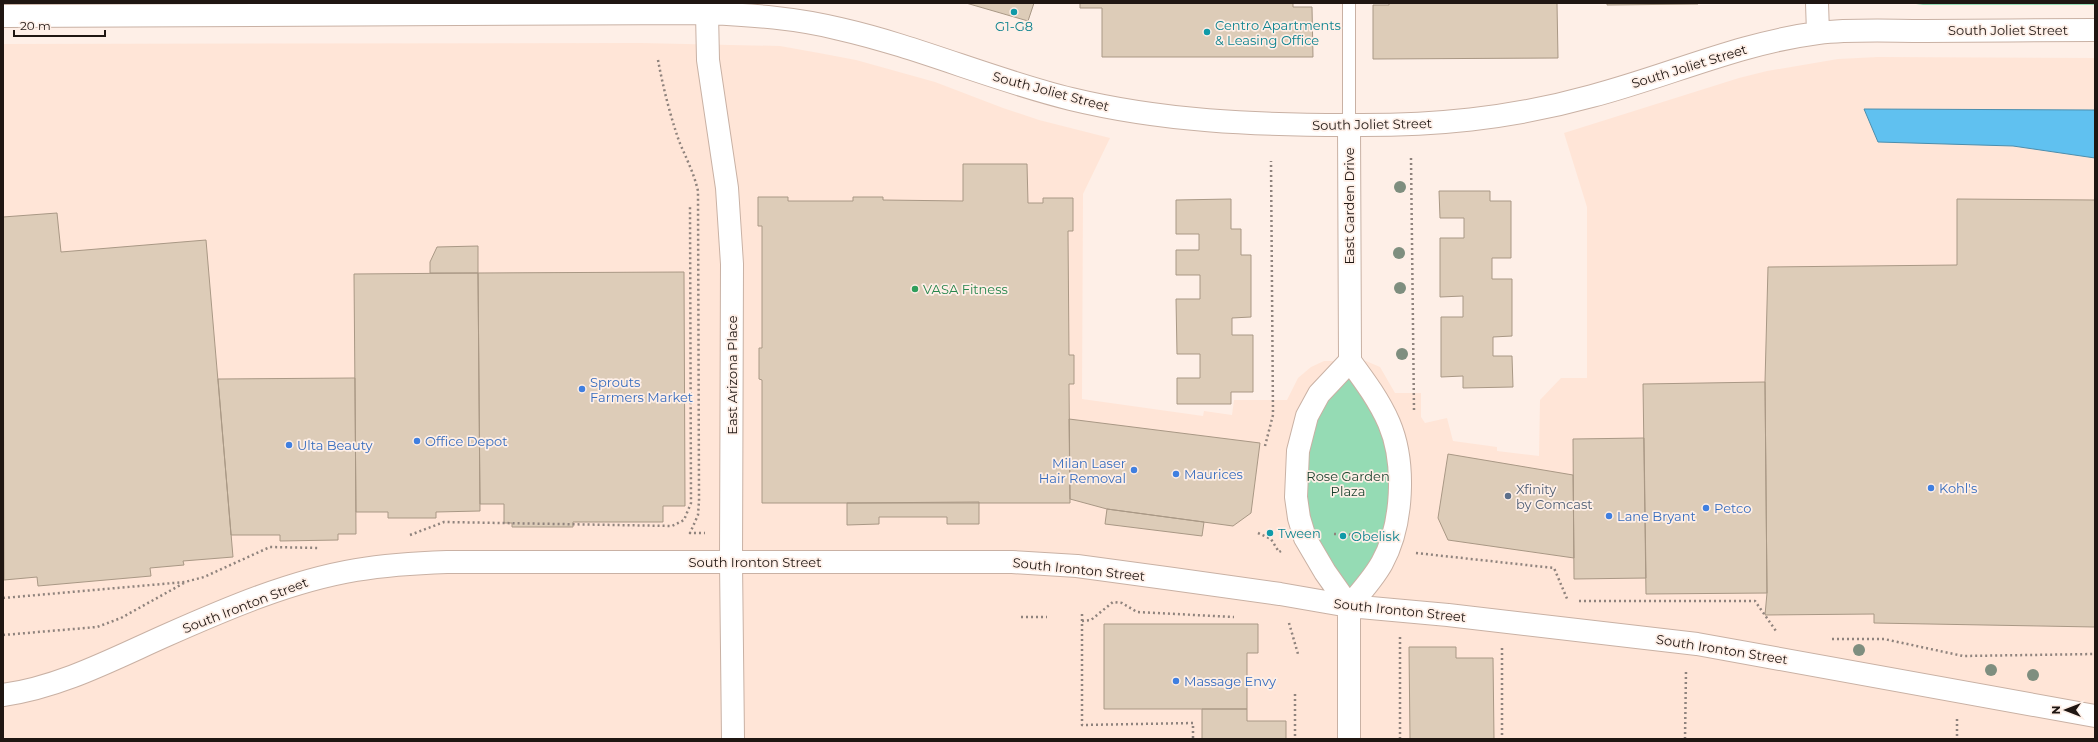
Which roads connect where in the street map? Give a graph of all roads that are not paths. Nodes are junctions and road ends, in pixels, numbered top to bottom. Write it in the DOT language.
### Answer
graph roads {
  1 [pos="1349,3"];
  2 [pos="1817,3"];
  3 [pos="626,8"];
  4 [pos="707,12"];
  5 [pos="3,16"];
  6 [pos="2095,30"];
  7 [pos="1818,33"];
  8 [pos="1349,126"];
  9 [pos="1350,361"];
  10 [pos="731,562"];
  11 [pos="1348,606"];
  12 [pos="3,696"];
  13 [pos="2095,716"];
  14 [pos="733,739"];
  15 [pos="1349,739"];
  1 -- 8 [label="lane, East Garden Drive"];
  2 -- 7 [label="street"];
  3 -- 4 [label="street, South Joliet Street"];
  3 -- 5 [label="street, South Joliet Street"];
  4 -- 8 [label="street, South Joliet Street"];
  4 -- 10 [label="street, East Arizona Place"];
  6 -- 7 [label="street, South Joliet Street"];
  7 -- 8 [label="street, South Joliet Street"];
  8 -- 9 [label="street, East Garden Drive"];
  9 -- 11 [label="street"];
  9 -- 11 [label="street"];
  10 -- 11 [label="street, South Ironton Street"];
  10 -- 12 [label="street, South Ironton Street"];
  10 -- 14 [label="street, East Arizona Place"];
  11 -- 13 [label="street, South Ironton Street"];
  11 -- 15 [label="street"];
}
